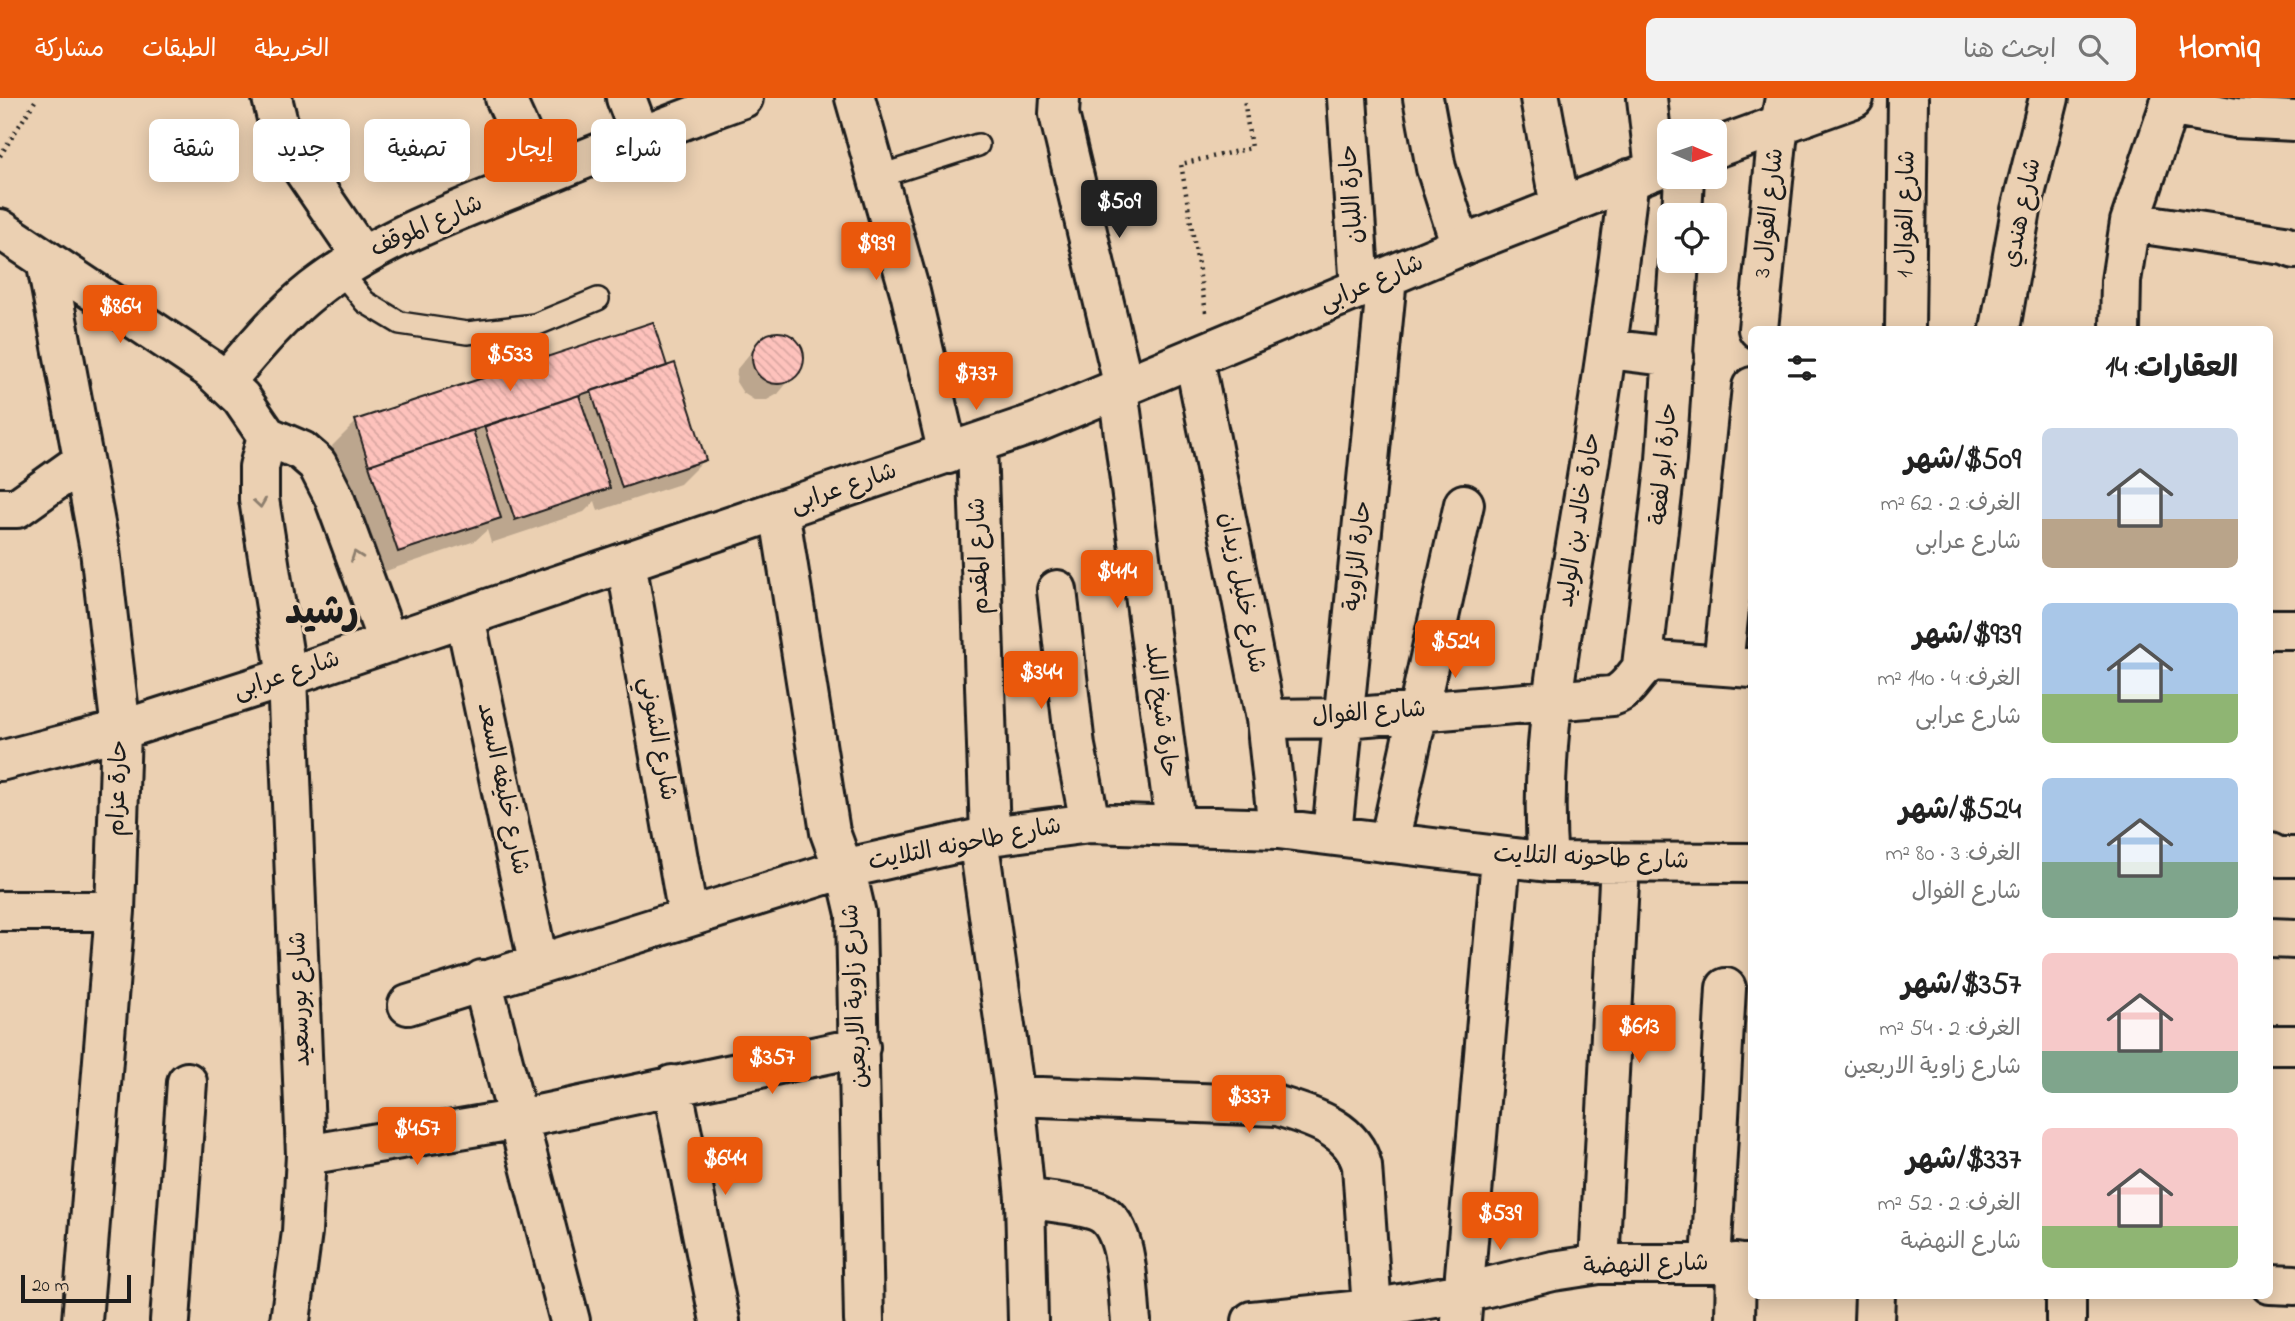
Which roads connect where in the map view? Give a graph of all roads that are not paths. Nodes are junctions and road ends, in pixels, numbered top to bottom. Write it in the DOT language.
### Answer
graph roads {
  1 [pos="272,98"];
  2 [pos="505,98"];
  3 [pos="626,98"];
  4 [pos="743,98"];
  5 [pos="855,98"];
  6 [pos="1060,98"];
  7 [pos="1346,98"];
  8 [pos="1423,98"];
  9 [pos="1540,98"];
  10 [pos="1647,98"];
  11 [pos="1854,98"];
  12 [pos="1908,98"];
  13 [pos="2049,98"];
  14 [pos="2171,102"];
  15 [pos="1783,111"];
  16 [pos="515,119"];
  17 [pos="634,119"];
  18 [pos="685,119"];
  19 [pos="2295,121"];
  20 [pos="1727,141"];
  21 [pos="978,145"];
  22 [pos="1657,160"];
  23 [pos="1657,173"];
  24 [pos="877,177"];
  25 [pos="1657,179"];
  26 [pos="529,182"];
  27 [pos="1560,206"];
  28 [pos="2130,222"];
  29 [pos="0,229"];
  30 [pos="1461,246"];
  31 [pos="2295,249"];
  32 [pos="46,260"];
  33 [pos="351,263"];
  34 [pos="1678,273"];
  35 [pos="1373,284"];
  36 [pos="598,299"];
  37 [pos="1758,326"];
  38 [pos="1905,326"];
  39 [pos="2001,326"];
  40 [pos="2120,326"];
  41 [pos="1608,349"];
  42 [pos="1203,355"];
  43 [pos="1674,357"];
  44 [pos="225,382"];
  45 [pos="1121,388"];
  46 [pos="267,436"];
  47 [pos="962,449"];
  48 [pos="83,461"];
  49 [pos="1748,465"];
  50 [pos="1464,504"];
  51 [pos="0,508"];
  52 [pos="779,510"];
  53 [pos="626,562"];
  54 [pos="1058,590"];
  55 [pos="466,617"];
  56 [pos="2273,629"];
  57 [pos="2295,629"];
  58 [pos="388,643"];
  59 [pos="1642,666"];
  60 [pos="1737,667"];
  61 [pos="287,677"];
  62 [pos="1551,700"];
  63 [pos="1418,711"];
  64 [pos="1344,718"];
  65 [pos="1266,719"];
  66 [pos="121,730"];
  67 [pos="0,761"];
  68 [pos="1090,823"];
  69 [pos="1175,823"];
  70 [pos="1278,829"];
  71 [pos="1332,834"];
  72 [pos="984,837"];
  73 [pos="1389,843"];
  74 [pos="2273,855"];
  75 [pos="2295,857"];
  76 [pos="1501,858"];
  77 [pos="1548,862"];
  78 [pos="1620,863"];
  79 [pos="1748,863"];
  80 [pos="843,869"];
  81 [pos="0,911"];
  82 [pos="115,911"];
  83 [pos="688,916"];
  84 [pos="2273,938"];
  85 [pos="2295,939"];
  86 [pos="538,962"];
  87 [pos="482,980"];
  88 [pos="1726,988"];
  89 [pos="408,1005"];
  90 [pos="2273,1045"];
  91 [pos="2295,1045"];
  92 [pos="860,1047"];
  93 [pos="187,1082"];
  94 [pos="671,1085"];
  95 [pos="1015,1096"];
  96 [pos="519,1119"];
  97 [pos="306,1155"];
  98 [pos="1025,1198"];
  99 [pos="1733,1263"];
  100 [pos="1599,1264"];
  101 [pos="2273,1284"];
  102 [pos="2295,1285"];
  103 [pos="1875,1299"];
  104 [pos="2066,1299"];
  105 [pos="1462,1307"];
  106 [pos="1372,1308"];
  107 [pos="82,1321"];
  108 [pos="170,1321"];
  109 [pos="290,1321"];
  110 [pos="570,1321"];
  111 [pos="720,1321"];
  112 [pos="864,1321"];
  113 [pos="1028,1321"];
  114 [pos="1131,1321"];
  115 [pos="1252,1321"];
  116 [pos="1735,1321"];
  117 [pos="1874,1321"];
  118 [pos="2066,1321"];
  1 -- 33 [label="street"];
  2 -- 16 [label="street"];
  3 -- 17 [label="street"];
  4 -- 18 [label="street, شارع الموقف"];
  5 -- 24 [label="street, شارع المقدم"];
  6 -- 45 [label="street, حارة شيخ البلد"];
  7 -- 35 [label="street, حارة اللبان"];
  8 -- 30 [label="street"];
  9 -- 27 [label="street"];
  10 -- 22 [label="street"];
  11 -- 15 [label="street"];
  12 -- 38 [label="street, شارع الفوال 1"];
  13 -- 39 [label="street, شارع هندي"];
  14 -- 19 [label="street"];
  14 -- 28 [label="street"];
  15 -- 20 [label="street"];
  15 -- 37 [label="street, شارع الفوال 3"];
  21 -- 24 [label="lane"];
  23 -- 27 [label="street, شارع عرابى"];
  24 -- 47 [label="street, شارع المقدم"];
  25 -- 41 [label="street, حارة خالد بن الوليد"];
  26 -- 33 [label="street, شارع الموقف"];
  27 -- 30 [label="street, شارع عرابى"];
  28 -- 31 [label="street"];
  28 -- 40 [label="street"];
  29 -- 32 [label="street"];
  30 -- 35 [label="street, شارع عرابى"];
  32 -- 44 [label="street"];
  32 -- 48 [label="street, حارة عزام"];
  33 -- 36 [label="lane"];
  33 -- 44 [label="street, شارع الموقف"];
  34 -- 43 [label="street, حارة ابو لفعة"];
  35 -- 42 [label="street, شارع عرابى"];
  35 -- 64 [label="street, حارة الزاوية"];
  41 -- 43 [label="street"];
  41 -- 62 [label="street, حارة خالد بن الوليد"];
  42 -- 45 [label="street, شارع عرابى"];
  42 -- 65 [label="street, شارع خليل زيدان"];
  43 -- 59 [label="street, حارة ابو لفعة"];
  44 -- 46 [label="street"];
  45 -- 47 [label="street, شارع عرابى"];
  45 -- 69 [label="street, حارة شيخ البلد"];
  58 -- 46 [label="street, one-way"];
  46 -- 61 [label="street, شارع بورسعيد, one-way"];
  47 -- 52 [label="street, شارع عرابى"];
  47 -- 72 [label="street, شارع المقدم"];
  48 -- 51 [label="street"];
  48 -- 66 [label="street, حارة عزام"];
  49 -- 60 [label="street"];
  50 -- 63 [label="street"];
  52 -- 53 [label="street, شارع عرابى"];
  52 -- 80 [label="street, شارع زاوية الاربعين"];
  53 -- 55 [label="street, شارع عرابى"];
  53 -- 83 [label="street, شارع الشوني"];
  54 -- 68 [label="street"];
  55 -- 58 [label="street, شارع عرابى"];
  55 -- 86 [label="street, شارع خليفه السعد"];
  56 -- 57 [label="street"];
  58 -- 61 [label="street, شارع عرابى"];
  59 -- 60 [label="street"];
  59 -- 62 [label="street, شارع الفوال"];
  61 -- 66 [label="street, شارع عرابى"];
  61 -- 97 [label="street, شارع بورسعيد"];
  62 -- 63 [label="street, شارع الفوال"];
  62 -- 77 [label="street, حارة خالد بن الوليد"];
  63 -- 64 [label="street, شارع الفوال"];
  63 -- 73 [label="street"];
  64 -- 65 [label="street, شارع الفوال"];
  64 -- 71 [label="street, حارة الزاوية"];
  65 -- 70 [label="street, شارع خليل زيدان"];
  66 -- 67 [label="street, شارع عرابى"];
  66 -- 82 [label="street, حارة عزام"];
  68 -- 69 [label="street, شارع طاحونه التلايت"];
  68 -- 72 [label="street, شارع طاحونه التلايت"];
  69 -- 70 [label="street, شارع طاحونه التلايت"];
  70 -- 71 [label="street, شارع طاحونه التلايت"];
  71 -- 73 [label="street, شارع طاحونه التلايت"];
  72 -- 80 [label="street, شارع طاحونه التلايت"];
  72 -- 95 [label="street, شارع المقدم"];
  73 -- 76 [label="street, شارع طاحونه التلايت"];
  74 -- 75 [label="street"];
  76 -- 77 [label="street, شارع طاحونه التلايت"];
  76 -- 105 [label="street"];
  77 -- 78 [label="street, شارع طاحونه التلايت"];
  78 -- 79 [label="street, شارع طاحونه التلايت"];
  78 -- 100 [label="street"];
  80 -- 83 [label="street, شارع طاحونه التلايت"];
  80 -- 92 [label="street, شارع زاوية الاربعين"];
  81 -- 82 [label="street"];
  82 -- 107 [label="street, حارة عزام"];
  83 -- 86 [label="street, شارع طاحونه التلايت"];
  84 -- 85 [label="street"];
  86 -- 87 [label="street, شارع طاحونه التلايت"];
  87 -- 89 [label="street, شارع طاحونه التلايت"];
  87 -- 96 [label="street"];
  88 -- 99 [label="street"];
  90 -- 91 [label="street"];
  92 -- 94 [label="street"];
  92 -- 112 [label="street, شارع زاوية الاربعين"];
  93 -- 108 [label="street"];
  94 -- 96 [label="street"];
  94 -- 111 [label="street"];
  95 -- 98 [label="street, شارع المقدم"];
  95 -- 106 [label="street"];
  96 -- 97 [label="street"];
  96 -- 110 [label="street"];
  97 -- 109 [label="street, شارع بورسعيد"];
  98 -- 113 [label="street, شارع المقدم"];
  98 -- 114 [label="street"];
  99 -- 100 [label="street, شارع النهضة"];
  99 -- 116 [label="street"];
  100 -- 105 [label="street, شارع النهضة"];
  101 -- 102 [label="street"];
  103 -- 117 [label="street"];
  104 -- 118 [label="street"];
  105 -- 106 [label="street, شارع النهضة"];
  106 -- 115 [label="street, شارع النهضة"];
}
